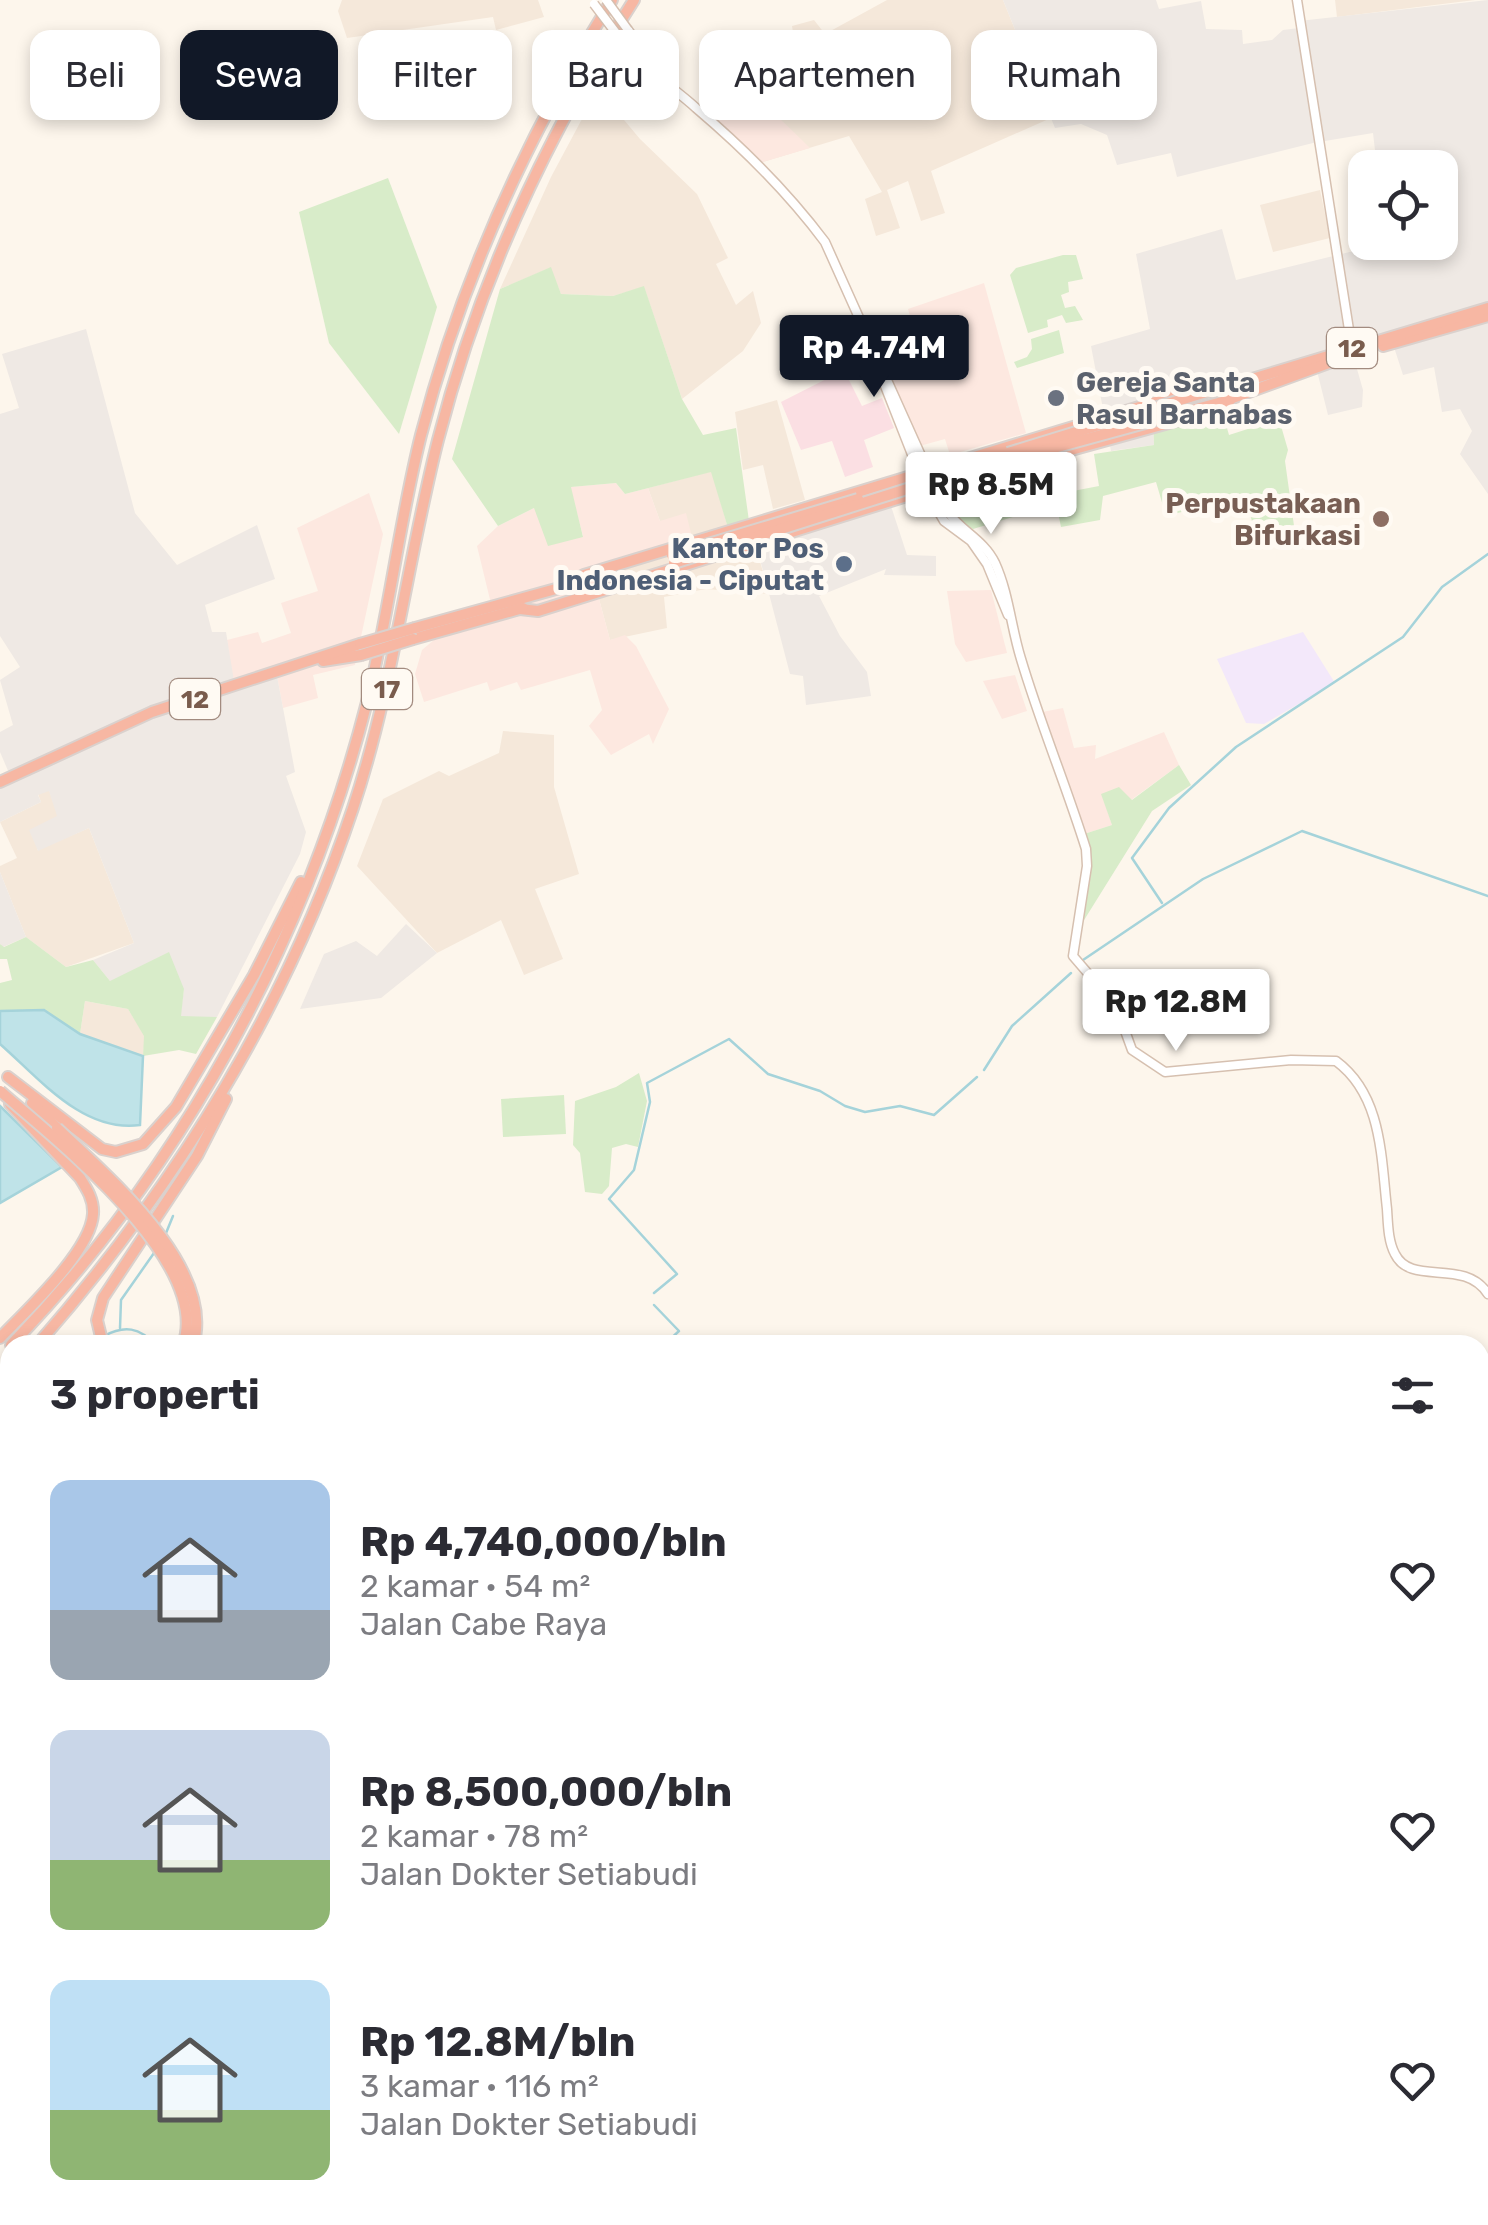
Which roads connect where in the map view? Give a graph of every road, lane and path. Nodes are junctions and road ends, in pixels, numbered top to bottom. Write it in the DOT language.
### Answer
graph roads {
  1 [pos="609,0"];
  2 [pos="634,0"];
  3 [pos="1297,0"];
  4 [pos="593,2"];
  5 [pos="614,30"];
  6 [pos="628,30"];
  7 [pos="679,94"];
  8 [pos="1488,308"];
  9 [pos="1488,316"];
  10 [pos="1352,351"];
  11 [pos="1221,388"];
  12 [pos="1227,400"];
  13 [pos="947,462"];
  14 [pos="922,470"];
  15 [pos="900,477"];
  16 [pos="952,482"];
  17 [pos="931,489"];
  18 [pos="906,497"];
  19 [pos="944,506"];
  20 [pos="673,558"];
  21 [pos="561,588"];
  22 [pos="520,609"];
  23 [pos="1008,615"];
  24 [pos="440,627"];
  25 [pos="0,782"];
  26 [pos="330,822"];
  27 [pos="247,1052"];
  28 [pos="4,1074"];
  29 [pos="0,1091"];
  30 [pos="1488,1294"];
  31 [pos="24,1322"];
  32 [pos="4,1335"];
  33 [pos="17,1335"];
  34 [pos="45,1335"];
  35 [pos="99,1335"];
  36 [pos="185,1335"];
  37 [pos="194,1335"];
  1 -- 6 [label="main road, bridge"];
  1 -- 26 [label="highway, 17"];
  2 -- 27 [label="highway, 17"];
  3 -- 10 [label="main road"];
  4 -- 5 [label="main road, bridge"];
  7 -- 14 [label="main road"];
  8 -- 10 [label="highway, 12"];
  9 -- 10 [label="highway, 12"];
  10 -- 11 [label="highway, 12"];
  10 -- 12 [label="highway, 12"];
  11 -- 13 [label="highway"];
  11 -- 20 [label="highway, 12, bridge"];
  12 -- 16 [label="highway"];
  12 -- 20 [label="highway, 12, bridge"];
  13 -- 14 [label="highway"];
  13 -- 16 [label="highway"];
  14 -- 15 [label="highway"];
  14 -- 17 [label="main road"];
  15 -- 18 [label="highway"];
  15 -- 21 [label="highway"];
  16 -- 17 [label="highway"];
  16 -- 19 [label="main road"];
  17 -- 18 [label="highway"];
  17 -- 19 [label="main road"];
  17 -- 23 [label="main road"];
  18 -- 22 [label="highway"];
  19 -- 23 [label="main road"];
  20 -- 21 [label="highway, 12"];
  20 -- 22 [label="highway, 12"];
  21 -- 24 [label="highway, 12"];
  22 -- 24 [label="highway, 12"];
  23 -- 30 [label="main road"];
  24 -- 25 [label="highway, 12, bridge"];
  26 -- 28 [label="highway"];
  26 -- 31 [label="highway, 17"];
  27 -- 34 [label="highway, 17"];
  27 -- 35 [label="highway"];
  28 -- 37 [label="highway, bridge"];
  29 -- 31 [label="highway, bridge"];
  29 -- 36 [label="highway, bridge"];
  31 -- 32 [label="highway"];
  31 -- 33 [label="highway, 17"];
}
